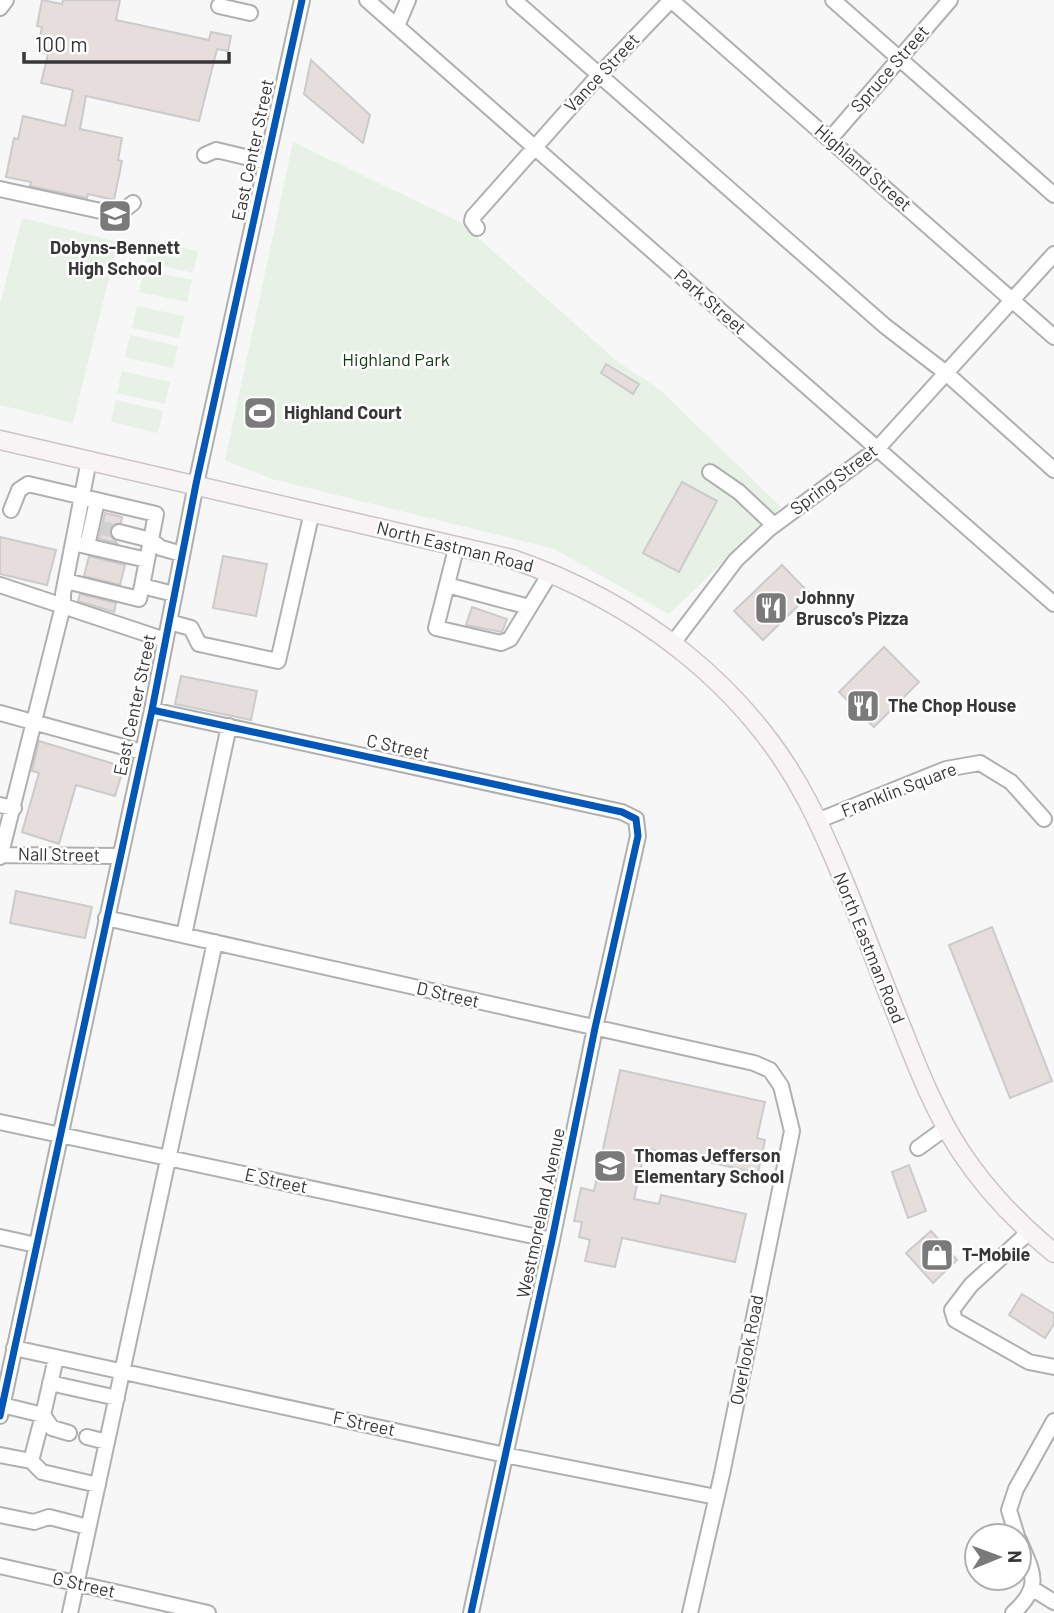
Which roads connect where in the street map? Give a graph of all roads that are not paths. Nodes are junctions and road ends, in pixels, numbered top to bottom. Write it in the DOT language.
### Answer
graph roads {
  1 [pos="6,0"];
  2 [pos="302,0"];
  3 [pos="367,0"];
  4 [pos="408,0"];
  5 [pos="514,0"];
  6 [pos="671,0"];
  7 [pos="833,0"];
  8 [pos="950,0"];
  9 [pos="219,6"];
  10 [pos="0,8"];
  11 [pos="250,13"];
  12 [pos="397,26"];
  13 [pos="900,58"];
  14 [pos="600,74"];
  15 [pos="830,139"];
  16 [pos="535,148"];
  17 [pos="205,155"];
  18 [pos="266,162"];
  19 [pos="0,189"];
  20 [pos="1054,194"];
  21 [pos="133,203"];
  22 [pos="477,228"];
  23 [pos="1054,254"];
  24 [pos="1013,301"];
  25 [pos="1054,337"];
  26 [pos="946,373"];
  27 [pos="0,440"];
  28 [pos="877,449"];
  29 [pos="89,460"];
  30 [pos="1054,470"];
  31 [pos="709,472"];
  32 [pos="195,484"];
  33 [pos="82,498"];
  34 [pos="97,505"];
  35 [pos="11,510"];
  36 [pos="312,512"];
  37 [pos="774,526"];
  38 [pos="119,532"];
  39 [pos="151,540"];
  40 [pos="80,545"];
  41 [pos="457,545"];
  42 [pos="182,554"];
  43 [pos="147,560"];
  44 [pos="551,572"];
  45 [pos="65,581"];
  46 [pos="0,585"];
  47 [pos="447,585"];
  48 [pos="142,586"];
  49 [pos="174,594"];
  50 [pos="1054,604"];
  51 [pos="64,606"];
  52 [pos="529,607"];
  53 [pos="169,622"];
  54 [pos="165,640"];
  55 [pos="673,643"];
  56 [pos="152,710"];
  57 [pos="0,713"];
  58 [pos="34,722"];
  59 [pos="229,726"];
  60 [pos="142,752"];
  61 [pos="7,807"];
  62 [pos="636,819"];
  63 [pos="1044,819"];
  64 [pos="817,821"];
  65 [pos="0,856"];
  66 [pos="119,856"];
  67 [pos="106,918"];
  68 [pos="184,935"];
  69 [pos="215,942"];
  70 [pos="594,1028"];
  71 [pos="781,1086"];
  72 [pos="0,1122"];
  73 [pos="947,1128"];
  74 [pos="60,1135"];
  75 [pos="918,1148"];
  76 [pos="168,1158"];
  77 [pos="1028,1232"];
  78 [pos="0,1237"];
  79 [pos="552,1240"];
  80 [pos="36,1245"];
  81 [pos="1054,1253"];
  82 [pos="14,1349"];
  83 [pos="56,1358"];
  84 [pos="1054,1367"];
  85 [pos="123,1372"];
  86 [pos="50,1383"];
  87 [pos="117,1398"];
  88 [pos="1,1411"];
  89 [pos="43,1415"];
  90 [pos="1054,1421"];
  91 [pos="69,1433"];
  92 [pos="87,1437"];
  93 [pos="107,1442"];
  94 [pos="0,1455"];
  95 [pos="505,1455"];
  96 [pos="31,1461"];
  97 [pos="98,1485"];
  98 [pos="716,1497"];
  99 [pos="0,1515"];
  100 [pos="1013,1522"];
  101 [pos="88,1527"];
  102 [pos="0,1566"];
  103 [pos="76,1583"];
  104 [pos="1033,1588"];
  105 [pos="1031,1592"];
  106 [pos="1054,1602"];
  107 [pos="70,1613"];
  108 [pos="208,1613"];
  109 [pos="471,1613"];
  110 [pos="690,1613"];
  111 [pos="1013,1613"];
  1 -- 10 [label="street"];
  2 -- 18 [label="street, East Center Street"];
  3 -- 12 [label="street, Park Street"];
  4 -- 12 [label="street"];
  5 -- 14 [label="street"];
  6 -- 14 [label="street, Vance Street"];
  6 -- 15 [label="street, Highland Street"];
  7 -- 13 [label="street"];
  8 -- 13 [label="street, Spruce Street"];
  9 -- 11 [label="street"];
  12 -- 16 [label="street, Park Street"];
  13 -- 15 [label="street, Spruce Street"];
  13 -- 20 [label="street"];
  14 -- 16 [label="street, Vance Street"];
  14 -- 26 [label="street"];
  15 -- 24 [label="street, Highland Street"];
  16 -- 22 [label="street, Vance Street"];
  16 -- 28 [label="street, Park Street"];
  17 -- 18 [label="street"];
  18 -- 32 [label="street, East Center Street"];
  19 -- 21 [label="street"];
  23 -- 24 [label="street, Spring Street"];
  24 -- 25 [label="street, Highland Street"];
  24 -- 26 [label="street, Spring Street"];
  26 -- 28 [label="street, Spring Street"];
  26 -- 30 [label="street"];
  27 -- 29 [label="main road, North Eastman Road"];
  28 -- 37 [label="street, Spring Street"];
  28 -- 50 [label="street, Park Street"];
  29 -- 32 [label="main road, North Eastman Road"];
  29 -- 33 [label="street"];
  31 -- 37 [label="street"];
  32 -- 36 [label="main road, North Eastman Road"];
  32 -- 42 [label="street, East Center Street"];
  33 -- 34 [label="street"];
  33 -- 35 [label="street"];
  33 -- 40 [label="street"];
  34 -- 39 [label="street"];
  34 -- 40 [label="street"];
  36 -- 41 [label="main road, North Eastman Road"];
  36 -- 53 [label="street"];
  37 -- 55 [label="street, Spring Street"];
  38 -- 39 [label="street"];
  39 -- 42 [label="street"];
  39 -- 43 [label="street"];
  40 -- 43 [label="street"];
  40 -- 45 [label="street"];
  41 -- 44 [label="main road, North Eastman Road"];
  41 -- 47 [label="street"];
  42 -- 49 [label="street, East Center Street"];
  43 -- 48 [label="street"];
  44 -- 52 [label="street"];
  44 -- 55 [label="main road, North Eastman Road"];
  45 -- 48 [label="street"];
  45 -- 51 [label="street"];
  46 -- 51 [label="street"];
  47 -- 52 [label="street"];
  47 -- 52 [label="street"];
  48 -- 49 [label="street"];
  49 -- 53 [label="street, East Center Street"];
  51 -- 54 [label="street"];
  51 -- 58 [label="street"];
  53 -- 54 [label="street, East Center Street"];
  54 -- 56 [label="street, East Center Street"];
  55 -- 64 [label="main road, North Eastman Road"];
  56 -- 59 [label="street, C Street"];
  56 -- 60 [label="street, East Center Street"];
  57 -- 58 [label="street"];
  58 -- 60 [label="street"];
  58 -- 61 [label="street"];
  59 -- 62 [label="street, C Street"];
  59 -- 68 [label="street"];
  60 -- 66 [label="street, East Center Street"];
  61 -- 65 [label="street"];
  62 -- 70 [label="street, Westmoreland Avenue"];
  63 -- 64 [label="street, Franklin Square"];
  64 -- 73 [label="main road, North Eastman Road"];
  65 -- 66 [label="street, Nall Street"];
  66 -- 67 [label="street, East Center Street"];
  67 -- 68 [label="street, D Street"];
  67 -- 74 [label="street, East Center Street"];
  68 -- 69 [label="street, D Street"];
  69 -- 70 [label="street, D Street"];
  69 -- 76 [label="street"];
  70 -- 71 [label="street, D Street"];
  70 -- 79 [label="street, Westmoreland Avenue"];
  71 -- 98 [label="street, Overlook Road"];
  72 -- 74 [label="street, E Street"];
  73 -- 75 [label="street"];
  73 -- 77 [label="main road, North Eastman Road"];
  74 -- 76 [label="street, E Street"];
  74 -- 80 [label="street, East Center Street"];
  76 -- 79 [label="street, E Street"];
  76 -- 85 [label="street"];
  77 -- 81 [label="main road, North Eastman Road"];
  77 -- 84 [label="street"];
  78 -- 80 [label="street"];
  79 -- 95 [label="street, Westmoreland Avenue"];
  80 -- 82 [label="street, East Center Street"];
  82 -- 83 [label="street, F Street"];
  82 -- 88 [label="street, East Center Street"];
  83 -- 85 [label="street, F Street"];
  83 -- 86 [label="street"];
  85 -- 87 [label="street"];
  85 -- 95 [label="street, F Street"];
  86 -- 87 [label="street"];
  86 -- 89 [label="street"];
  87 -- 93 [label="street"];
  88 -- 89 [label="street"];
  89 -- 91 [label="street"];
  89 -- 96 [label="street"];
  90 -- 100 [label="street"];
  92 -- 93 [label="street"];
  93 -- 97 [label="street"];
  94 -- 96 [label="street"];
  95 -- 98 [label="street, F Street"];
  95 -- 109 [label="street, Westmoreland Avenue"];
  96 -- 97 [label="street"];
  97 -- 101 [label="street"];
  98 -- 110 [label="street, Overlook Road"];
  99 -- 101 [label="street"];
  101 -- 103 [label="street"];
  102 -- 103 [label="street, G Street"];
  103 -- 107 [label="street"];
  103 -- 108 [label="street, G Street"];
  104 -- 106 [label="street"];
  105 -- 111 [label="street"];
}
